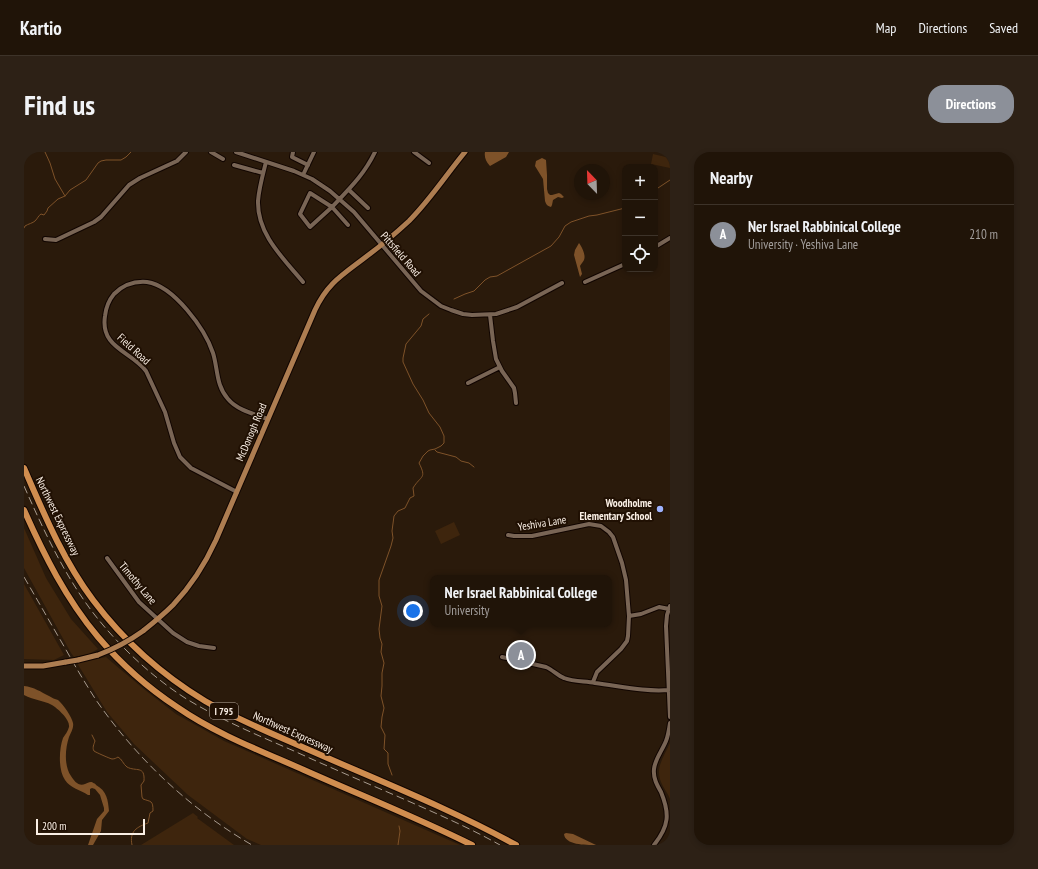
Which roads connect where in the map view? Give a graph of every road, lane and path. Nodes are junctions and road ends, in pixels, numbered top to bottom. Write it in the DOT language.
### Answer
graph roads {
  1 [pos="186,152"];
  2 [pos="211,152"];
  3 [pos="236,152"];
  4 [pos="293,152"];
  5 [pos="314,152"];
  6 [pos="375,152"];
  7 [pos="414,152"];
  8 [pos="465,152"];
  9 [pos="223,159"];
  10 [pos="266,162"];
  11 [pos="429,163"];
  12 [pos="234,165"];
  13 [pos="308,165"];
  14 [pos="263,173"];
  15 [pos="303,175"];
  16 [pos="349,190"];
  17 [pos="340,199"];
  18 [pos="332,207"];
  19 [pos="368,208"];
  20 [pos="348,225"];
  21 [pos="670,238"];
  22 [pos="45,239"];
  23 [pos="381,245"];
  24 [pos="658,245"];
  25 [pos="622,265"];
  26 [pos="303,282"];
  27 [pos="585,282"];
  28 [pos="562,283"];
  29 [pos="490,315"];
  30 [pos="500,367"];
  31 [pos="468,383"];
  32 [pos="516,403"];
  33 [pos="268,419"];
  34 [pos="24,468"];
  35 [pos="237,492"];
  36 [pos="24,510"];
  37 [pos="508,535"];
  38 [pos="107,558"];
  39 [pos="669,608"];
  40 [pos="629,616"];
  41 [pos="158,619"];
  42 [pos="214,648"];
  43 [pos="502,657"];
  44 [pos="24,666"];
  45 [pos="593,682"];
  46 [pos="669,690"];
  47 [pos="670,716"];
  48 [pos="670,724"];
  49 [pos="657,844"];
  50 [pos="472,845"];
  51 [pos="516,845"];
  1 -- 22 [label="street"];
  2 -- 9 [label="street"];
  3 -- 10 [label="street, Pittsfield Road"];
  4 -- 13 [label="street"];
  5 -- 13 [label="street"];
  6 -- 16 [label="street"];
  7 -- 11 [label="street"];
  8 -- 23 [label="main road, McDonogh Road"];
  10 -- 14 [label="street"];
  10 -- 15 [label="street, Pittsfield Road"];
  12 -- 14 [label="street"];
  13 -- 15 [label="street"];
  14 -- 26 [label="street"];
  15 -- 17 [label="street, Pittsfield Road"];
  16 -- 17 [label="street"];
  16 -- 19 [label="street"];
  17 -- 18 [label="street"];
  17 -- 23 [label="street, Pittsfield Road"];
  18 -- 18 [label="street"];
  18 -- 20 [label="street"];
  21 -- 24 [label="street"];
  23 -- 29 [label="street, Pittsfield Road"];
  23 -- 33 [label="main road, McDonogh Road"];
  25 -- 27 [label="street"];
  28 -- 29 [label="street, Pittsfield Road"];
  29 -- 30 [label="street"];
  30 -- 31 [label="street"];
  30 -- 32 [label="street"];
  33 -- 35 [label="main road, McDonogh Road"];
  33 -- 35 [label="street, Field Road"];
  34 -- 51 [label="highway, Northwest Expressway / I 795"];
  35 -- 41 [label="main road, McDonogh Road"];
  36 -- 50 [label="highway, I 795"];
  37 -- 40 [label="street, Yeshiva Lane"];
  38 -- 41 [label="street, Timothy Lane"];
  39 -- 40 [label="street"];
  39 -- 46 [label="street"];
  40 -- 45 [label="street, Yeshiva Lane"];
  41 -- 42 [label="street, Timothy Lane"];
  41 -- 44 [label="main road, McDonogh Road, bridge"];
  43 -- 45 [label="street"];
  45 -- 46 [label="street"];
  46 -- 47 [label="street"];
  48 -- 49 [label="street"];
}
